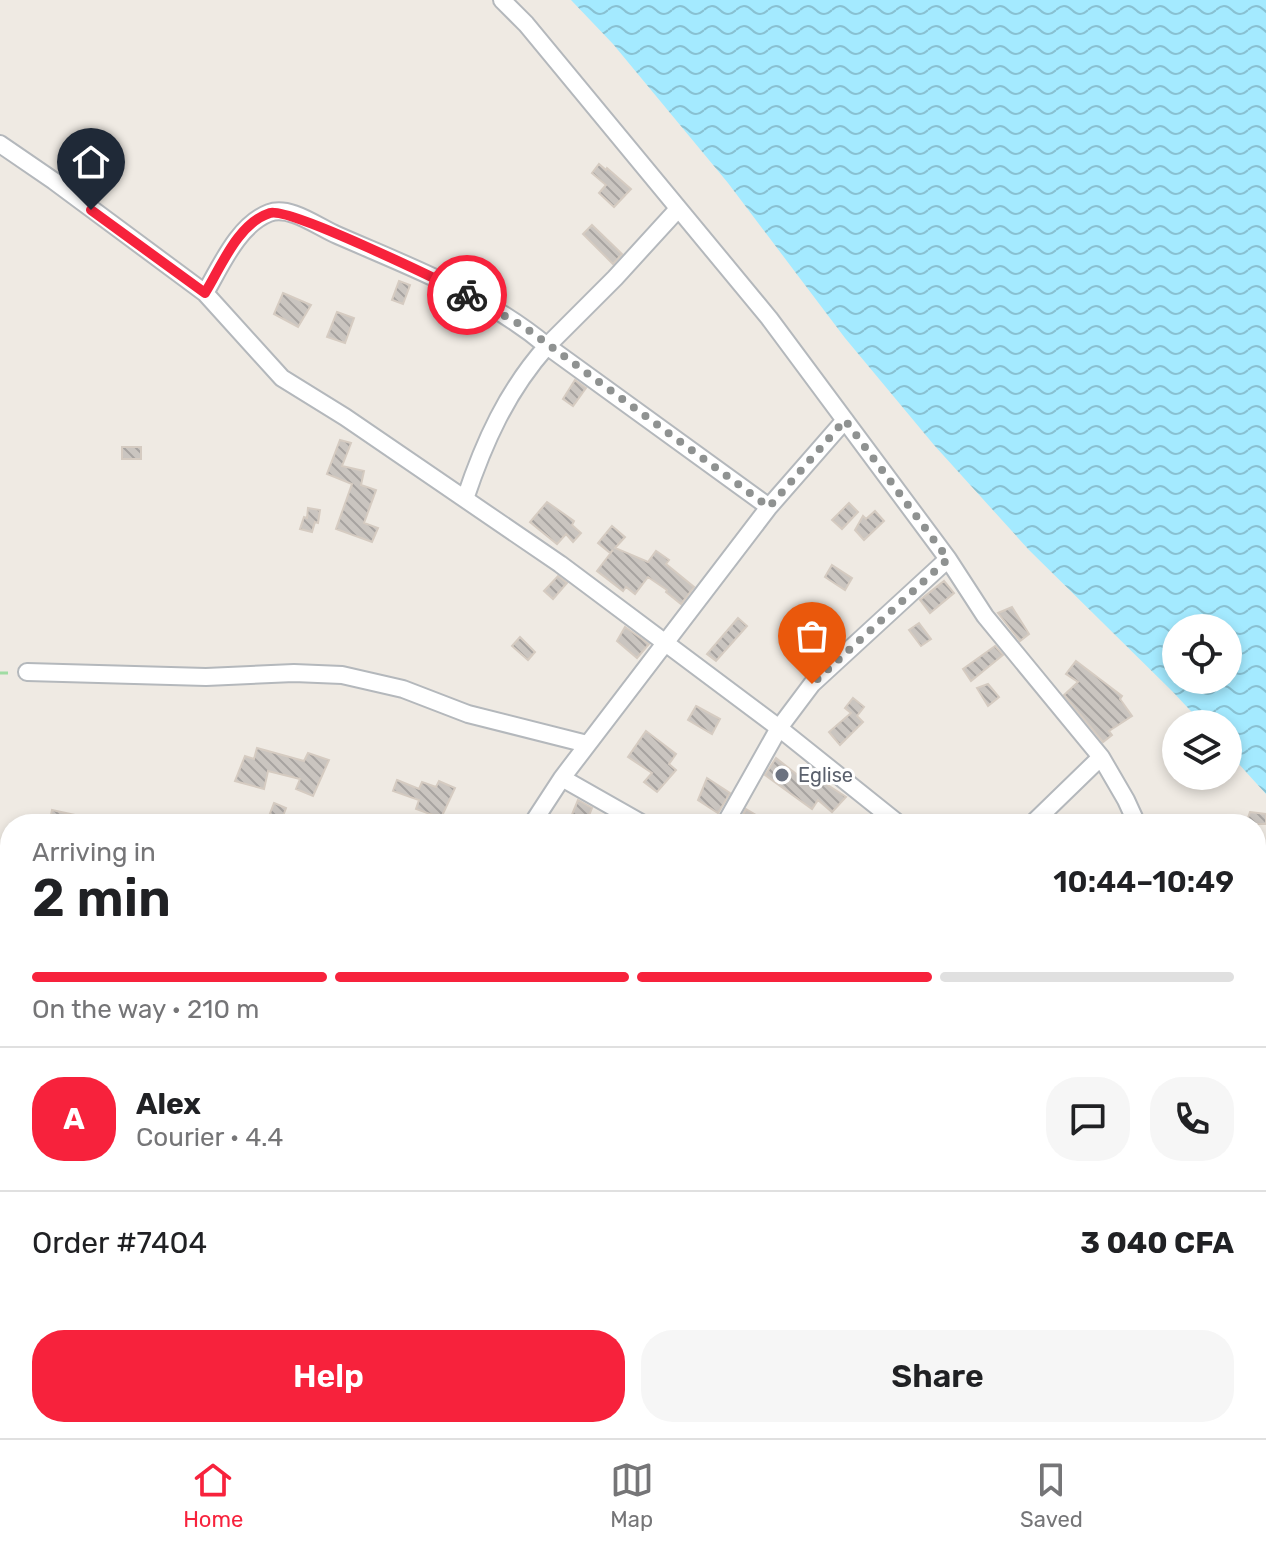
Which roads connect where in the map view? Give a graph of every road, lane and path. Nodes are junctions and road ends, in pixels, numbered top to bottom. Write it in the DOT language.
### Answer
graph roads {
  1 [pos="502,0"];
  2 [pos="0,144"];
  3 [pos="678,209"];
  4 [pos="205,293"];
  5 [pos="547,346"];
  6 [pos="845,420"];
  7 [pos="465,499"];
  8 [pos="769,507"];
  9 [pos="948,559"];
  10 [pos="664,643"];
  11 [pos="27,672"];
  12 [pos="779,728"];
  13 [pos="587,744"];
  14 [pos="1101,757"];
  15 [pos="562,778"];
  16 [pos="539,814"];
  17 [pos="625,814"];
  18 [pos="731,814"];
  19 [pos="886,814"];
  20 [pos="1042,814"];
  21 [pos="1132,814"];
  1 -- 3 [label="street"];
  2 -- 4 [label="street"];
  3 -- 5 [label="street"];
  3 -- 6 [label="street"];
  4 -- 5 [label="street"];
  4 -- 7 [label="street"];
  5 -- 7 [label="street"];
  5 -- 8 [label="street"];
  6 -- 8 [label="street"];
  6 -- 9 [label="street"];
  7 -- 10 [label="street"];
  8 -- 10 [label="street"];
  9 -- 12 [label="street"];
  9 -- 14 [label="street"];
  10 -- 12 [label="street"];
  10 -- 13 [label="street"];
  11 -- 13 [label="street"];
  12 -- 18 [label="street"];
  12 -- 19 [label="street"];
  13 -- 15 [label="street"];
  14 -- 20 [label="street"];
  14 -- 21 [label="street"];
  15 -- 16 [label="street"];
  15 -- 17 [label="street"];
}
